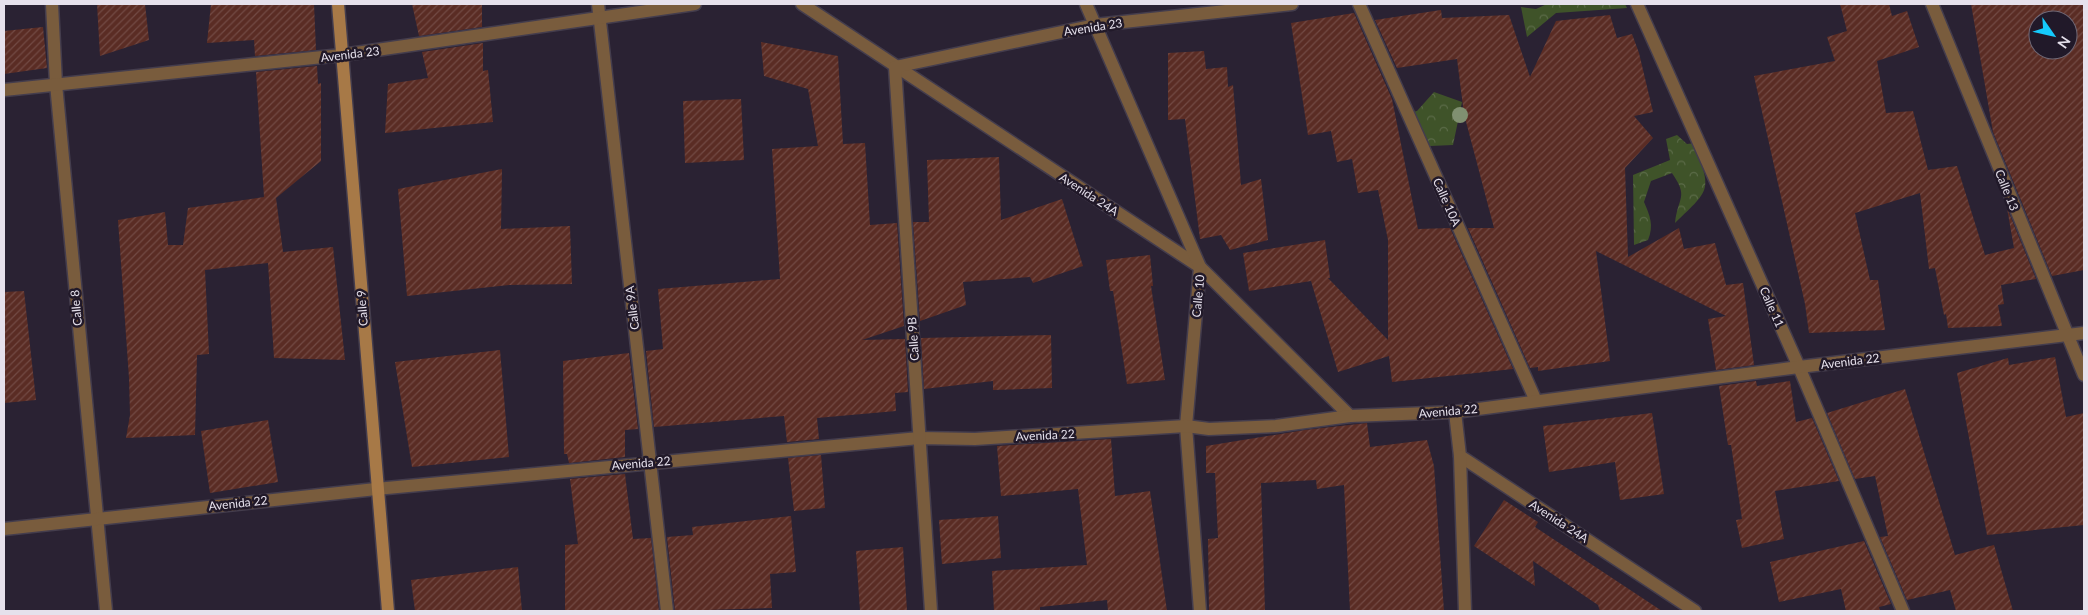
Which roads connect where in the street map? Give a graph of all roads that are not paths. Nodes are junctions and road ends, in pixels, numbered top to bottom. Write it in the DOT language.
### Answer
graph roads {
  1 [pos="52,4"];
  2 [pos="338,4"];
  3 [pos="598,4"];
  4 [pos="695,4"];
  5 [pos="802,4"];
  6 [pos="1086,4"];
  7 [pos="1292,4"];
  8 [pos="1359,4"];
  9 [pos="1637,4"];
  10 [pos="1932,4"];
  11 [pos="598,19"];
  12 [pos="1095,25"];
  13 [pos="342,55"];
  14 [pos="895,67"];
  15 [pos="56,84"];
  16 [pos="4,90"];
  17 [pos="1200,267"];
  18 [pos="2084,333"];
  19 [pos="2066,335"];
  20 [pos="1799,367"];
  21 [pos="2084,375"];
  22 [pos="1536,401"];
  23 [pos="1455,412"];
  24 [pos="1350,416"];
  25 [pos="1186,426"];
  26 [pos="919,438"];
  27 [pos="1460,456"];
  28 [pos="649,462"];
  29 [pos="376,489"];
  30 [pos="96,518"];
  31 [pos="4,529"];
  32 [pos="106,611"];
  33 [pos="388,611"];
  34 [pos="667,611"];
  35 [pos="931,611"];
  36 [pos="1200,611"];
  37 [pos="1465,611"];
  38 [pos="1695,611"];
  39 [pos="1903,611"];
  1 -- 15 [label="street, Calle 8"];
  2 -- 13 [label="street, Calle 9"];
  3 -- 11 [label="street, Calle 9A"];
  4 -- 11 [label="street, Avenida 23"];
  5 -- 14 [label="street, Avenida 24A"];
  6 -- 12 [label="street, Calle 10"];
  7 -- 12 [label="street, Avenida 23"];
  8 -- 22 [label="street, Calle 10A"];
  9 -- 20 [label="street, Calle 11"];
  10 -- 19 [label="street, Calle 13"];
  11 -- 13 [label="street, Avenida 23"];
  11 -- 28 [label="street, Calle 9A"];
  12 -- 14 [label="street, Avenida 23"];
  12 -- 17 [label="street, Calle 10"];
  13 -- 15 [label="street, Avenida 23"];
  13 -- 29 [label="street, Calle 9"];
  14 -- 17 [label="street, Avenida 24A"];
  14 -- 26 [label="street, Calle 9B"];
  15 -- 16 [label="street, Avenida 23"];
  15 -- 30 [label="street, Calle 8"];
  17 -- 24 [label="street, Avenida 24A"];
  17 -- 25 [label="street, Calle 10"];
  18 -- 19 [label="street, Avenida 22"];
  19 -- 20 [label="street, Avenida 22"];
  19 -- 21 [label="street, Calle 13"];
  20 -- 22 [label="street, Avenida 22"];
  20 -- 39 [label="street, Calle 11"];
  22 -- 23 [label="street, Avenida 22"];
  23 -- 24 [label="street, Avenida 22"];
  23 -- 27 [label="street"];
  24 -- 25 [label="street, Avenida 22"];
  25 -- 26 [label="street, Avenida 22"];
  25 -- 36 [label="street, Calle 10"];
  26 -- 28 [label="street, Avenida 22"];
  26 -- 35 [label="street, Calle 9B"];
  27 -- 37 [label="street"];
  27 -- 38 [label="street, Avenida 24A"];
  28 -- 29 [label="street, Avenida 22"];
  28 -- 34 [label="street, Calle 9A"];
  29 -- 30 [label="street, Avenida 22"];
  29 -- 33 [label="street, Calle 9"];
  30 -- 31 [label="street, Avenida 22"];
  30 -- 32 [label="street, Calle 8"];
}
